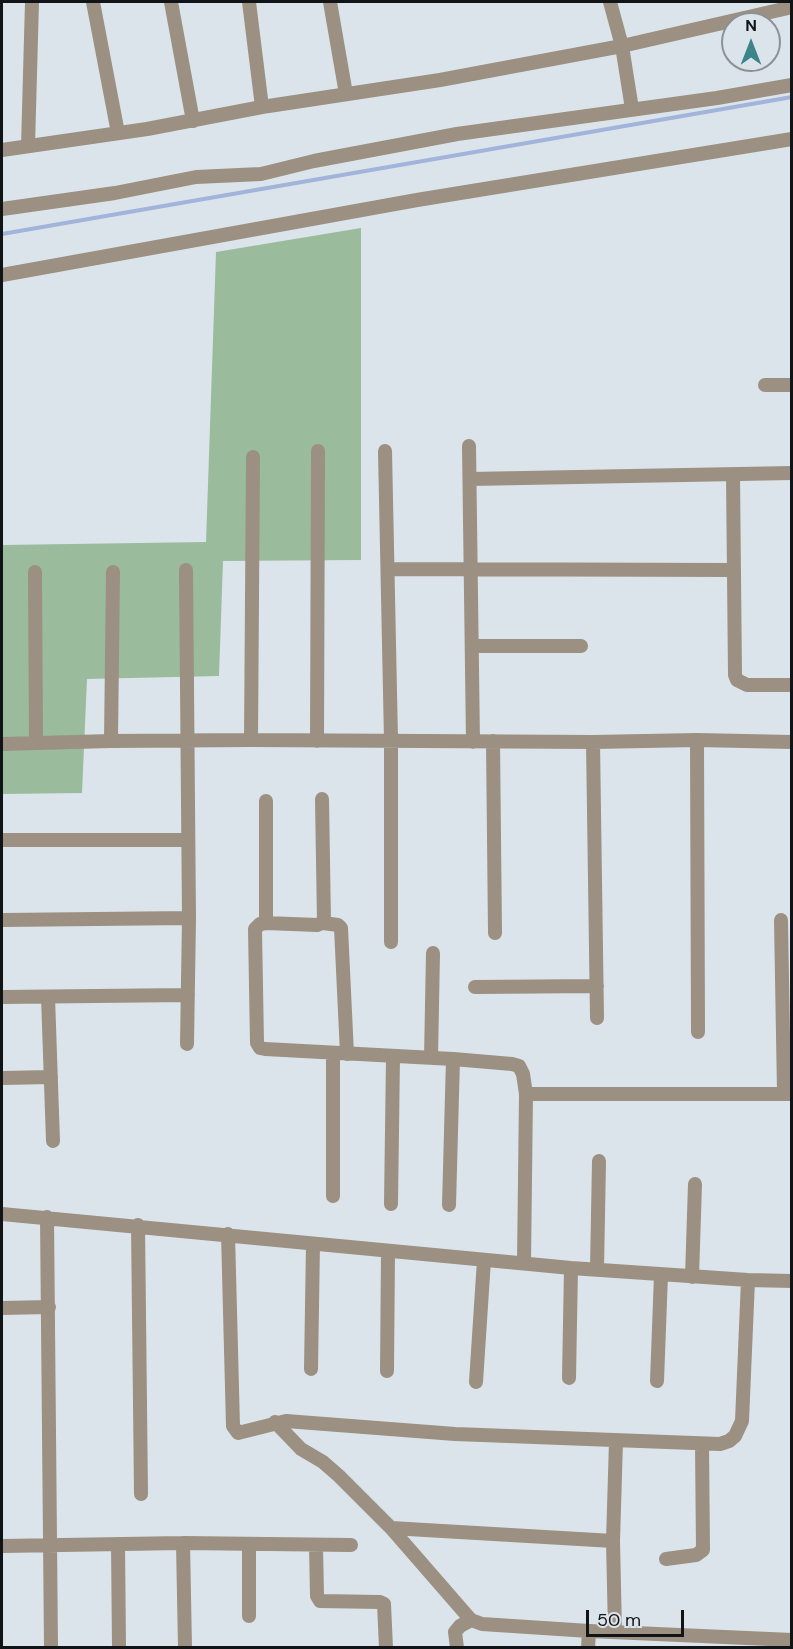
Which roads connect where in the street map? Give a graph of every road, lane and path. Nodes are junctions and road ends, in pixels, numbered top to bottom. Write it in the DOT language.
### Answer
graph roads {
  1 [pos="32,2"];
  2 [pos="93,2"];
  3 [pos="171,2"];
  4 [pos="249,2"];
  5 [pos="330,2"];
  6 [pos="610,2"];
  7 [pos="792,6"];
  8 [pos="622,46"];
  9 [pos="792,85"];
  10 [pos="346,94"];
  11 [pos="262,107"];
  12 [pos="632,109"];
  13 [pos="193,121"];
  14 [pos="118,133"];
  15 [pos="792,139"];
  16 [pos="28,146"];
  17 [pos="2,150"];
  18 [pos="2,209"];
  19 [pos="2,275"];
  20 [pos="765,385"];
  21 [pos="792,385"];
  22 [pos="469,446"];
  23 [pos="318,451"];
  24 [pos="386,451"];
  25 [pos="253,457"];
  26 [pos="792,474"];
  27 [pos="733,475"];
  28 [pos="470,479"];
  29 [pos="470,568"];
  30 [pos="388,569"];
  31 [pos="186,570"];
  32 [pos="734,570"];
  33 [pos="35,572"];
  34 [pos="112,572"];
  35 [pos="472,646"];
  36 [pos="580,646"];
  37 [pos="792,685"];
  38 [pos="188,740"];
  39 [pos="251,740"];
  40 [pos="391,740"];
  41 [pos="697,740"];
  42 [pos="111,741"];
  43 [pos="317,741"];
  44 [pos="493,741"];
  45 [pos="473,742"];
  46 [pos="593,742"];
  47 [pos="792,742"];
  48 [pos="2,744"];
  49 [pos="36,744"];
  50 [pos="322,799"];
  51 [pos="266,801"];
  52 [pos="2,840"];
  53 [pos="188,840"];
  54 [pos="189,918"];
  55 [pos="2,920"];
  56 [pos="781,921"];
  57 [pos="266,923"];
  58 [pos="323,923"];
  59 [pos="495,933"];
  60 [pos="392,942"];
  61 [pos="787,949"];
  62 [pos="433,953"];
  63 [pos="597,986"];
  64 [pos="475,987"];
  65 [pos="188,995"];
  66 [pos="2,997"];
  67 [pos="48,997"];
  68 [pos="787,1005"];
  69 [pos="597,1018"];
  70 [pos="698,1032"];
  71 [pos="187,1044"];
  72 [pos="340,1054"];
  73 [pos="393,1057"];
  74 [pos="430,1058"];
  75 [pos="453,1059"];
  76 [pos="51,1077"];
  77 [pos="2,1078"];
  78 [pos="788,1093"];
  79 [pos="526,1094"];
  80 [pos="53,1141"];
  81 [pos="599,1161"];
  82 [pos="695,1184"];
  83 [pos="333,1196"];
  84 [pos="391,1204"];
  85 [pos="449,1205"];
  86 [pos="2,1214"];
  87 [pos="47,1217"];
  88 [pos="138,1225"];
  89 [pos="228,1234"];
  90 [pos="313,1244"];
  91 [pos="388,1252"];
  92 [pos="484,1260"];
  93 [pos="524,1263"];
  94 [pos="571,1268"];
  95 [pos="597,1269"];
  96 [pos="661,1275"];
  97 [pos="692,1277"];
  98 [pos="748,1280"];
  99 [pos="792,1281"];
  100 [pos="49,1307"];
  101 [pos="2,1308"];
  102 [pos="311,1369"];
  103 [pos="387,1371"];
  104 [pos="569,1378"];
  105 [pos="476,1382"];
  106 [pos="657,1382"];
  107 [pos="275,1422"];
  108 [pos="616,1441"];
  109 [pos="702,1444"];
  110 [pos="141,1494"];
  111 [pos="391,1528"];
  112 [pos="614,1541"];
  113 [pos="118,1544"];
  114 [pos="183,1544"];
  115 [pos="249,1545"];
  116 [pos="316,1545"];
  117 [pos="351,1545"];
  118 [pos="2,1546"];
  119 [pos="50,1546"];
  120 [pos="666,1559"];
  121 [pos="249,1616"];
  122 [pos="471,1620"];
  123 [pos="589,1631"];
  124 [pos="615,1632"];
  125 [pos="792,1640"];
  126 [pos="51,1647"];
  127 [pos="119,1647"];
  128 [pos="185,1647"];
  129 [pos="386,1647"];
  130 [pos="457,1647"];
  131 [pos="588,1647"];
  1 -- 16 [label="street"];
  2 -- 14 [label="street"];
  3 -- 13 [label="street"];
  4 -- 11 [label="street"];
  5 -- 10 [label="street"];
  6 -- 8 [label="street"];
  7 -- 8 [label="street"];
  8 -- 10 [label="street"];
  8 -- 12 [label="street"];
  9 -- 12 [label="street"];
  10 -- 11 [label="street"];
  11 -- 13 [label="street"];
  12 -- 18 [label="street"];
  13 -- 14 [label="street"];
  14 -- 16 [label="street"];
  15 -- 19 [label="street"];
  16 -- 17 [label="street"];
  20 -- 21 [label="street"];
  22 -- 28 [label="street"];
  23 -- 43 [label="street"];
  24 -- 30 [label="street"];
  25 -- 39 [label="street"];
  26 -- 27 [label="street"];
  27 -- 28 [label="street"];
  27 -- 32 [label="street"];
  28 -- 29 [label="street"];
  29 -- 30 [label="street"];
  29 -- 32 [label="street"];
  29 -- 35 [label="street"];
  30 -- 40 [label="street"];
  31 -- 38 [label="street"];
  32 -- 37 [label="street"];
  33 -- 49 [label="street"];
  34 -- 42 [label="street"];
  35 -- 36 [label="street"];
  35 -- 45 [label="street"];
  38 -- 39 [label="street"];
  38 -- 42 [label="street"];
  38 -- 53 [label="street"];
  39 -- 43 [label="street"];
  40 -- 43 [label="street"];
  40 -- 45 [label="street"];
  40 -- 60 [label="street"];
  41 -- 46 [label="street"];
  41 -- 47 [label="street"];
  41 -- 70 [label="street"];
  42 -- 49 [label="street"];
  44 -- 45 [label="street"];
  44 -- 46 [label="street"];
  44 -- 59 [label="street"];
  46 -- 63 [label="street"];
  48 -- 49 [label="street"];
  50 -- 58 [label="street"];
  51 -- 57 [label="street"];
  52 -- 53 [label="street"];
  53 -- 54 [label="street"];
  54 -- 55 [label="street"];
  54 -- 65 [label="street"];
  56 -- 61 [label="street"];
  57 -- 58 [label="street"];
  57 -- 72 [label="street"];
  58 -- 72 [label="street"];
  61 -- 68 [label="street"];
  62 -- 74 [label="street"];
  63 -- 64 [label="street"];
  63 -- 69 [label="street"];
  65 -- 67 [label="street"];
  65 -- 71 [label="street"];
  66 -- 67 [label="street"];
  67 -- 76 [label="street"];
  68 -- 78 [label="street"];
  72 -- 73 [label="street"];
  72 -- 83 [label="street"];
  73 -- 74 [label="street"];
  73 -- 84 [label="street"];
  74 -- 75 [label="street"];
  75 -- 79 [label="street"];
  75 -- 85 [label="street"];
  76 -- 77 [label="street"];
  76 -- 80 [label="street"];
  78 -- 79 [label="street"];
  79 -- 93 [label="street"];
  81 -- 95 [label="street"];
  82 -- 97 [label="street"];
  86 -- 87 [label="street"];
  87 -- 88 [label="street"];
  87 -- 100 [label="street"];
  88 -- 89 [label="street"];
  88 -- 110 [label="street"];
  89 -- 90 [label="street"];
  89 -- 107 [label="street"];
  90 -- 91 [label="street"];
  90 -- 102 [label="street"];
  91 -- 92 [label="street"];
  91 -- 103 [label="street"];
  92 -- 93 [label="street"];
  92 -- 105 [label="street"];
  93 -- 94 [label="street"];
  94 -- 95 [label="street"];
  94 -- 104 [label="street"];
  95 -- 96 [label="street"];
  96 -- 97 [label="street"];
  96 -- 106 [label="street"];
  97 -- 98 [label="street"];
  98 -- 99 [label="street"];
  98 -- 109 [label="street"];
  100 -- 101 [label="street"];
  100 -- 119 [label="street"];
  107 -- 108 [label="street"];
  107 -- 111 [label="street"];
  108 -- 109 [label="street"];
  108 -- 112 [label="street"];
  109 -- 120 [label="street"];
  111 -- 112 [label="street"];
  111 -- 122 [label="street"];
  112 -- 124 [label="street"];
  113 -- 114 [label="street"];
  113 -- 119 [label="street"];
  113 -- 127 [label="street"];
  114 -- 115 [label="street"];
  114 -- 128 [label="street"];
  115 -- 116 [label="street"];
  115 -- 121 [label="street"];
  116 -- 117 [label="street"];
  116 -- 129 [label="street"];
  118 -- 119 [label="street"];
  119 -- 126 [label="street"];
  122 -- 123 [label="street"];
  122 -- 130 [label="street"];
  123 -- 124 [label="street"];
  123 -- 131 [label="street"];
  124 -- 125 [label="street"];
}
